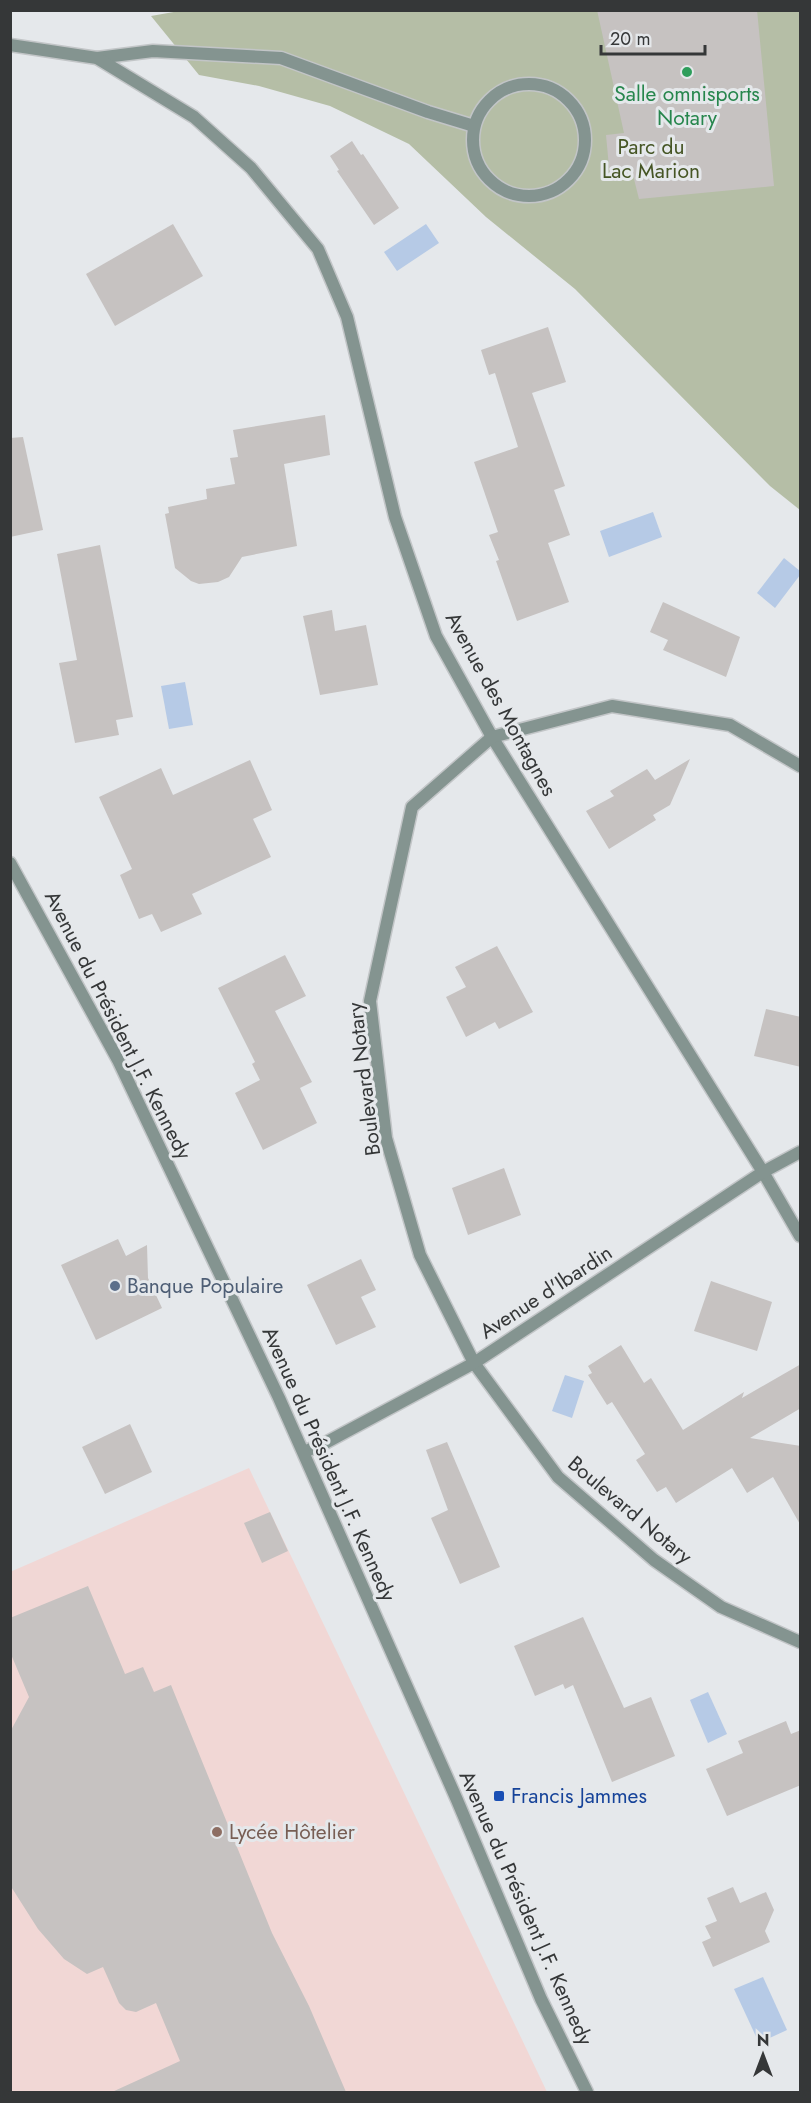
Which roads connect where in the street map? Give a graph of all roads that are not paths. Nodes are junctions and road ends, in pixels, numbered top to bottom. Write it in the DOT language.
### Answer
graph roads {
  1 [pos="10,45"];
  2 [pos="97,58"];
  3 [pos="474,126"];
  4 [pos="492,737"];
  5 [pos="801,765"];
  6 [pos="10,863"];
  7 [pos="801,1152"];
  8 [pos="763,1172"];
  9 [pos="801,1236"];
  10 [pos="474,1363"];
  11 [pos="304,1452"];
  12 [pos="801,1642"];
  13 [pos="587,2092"];
  1 -- 2 [label="street"];
  2 -- 3 [label="street"];
  2 -- 4 [label="street, Avenue des Montagnes"];
  3 -- 3 [label="street"];
  4 -- 5 [label="street, Boulevard Notary"];
  4 -- 8 [label="street, Avenue des Montagnes"];
  4 -- 10 [label="street, Boulevard Notary"];
  6 -- 11 [label="street, Avenue du Président J.F. Kennedy"];
  7 -- 8 [label="street, Avenue d'Ibardin"];
  8 -- 9 [label="street, Avenue des Montagnes"];
  8 -- 10 [label="street, Avenue d'Ibardin"];
  10 -- 11 [label="street, Avenue d'Ibardin"];
  10 -- 12 [label="street, Boulevard Notary"];
  11 -- 13 [label="street, Avenue du Président J.F. Kennedy"];
}
